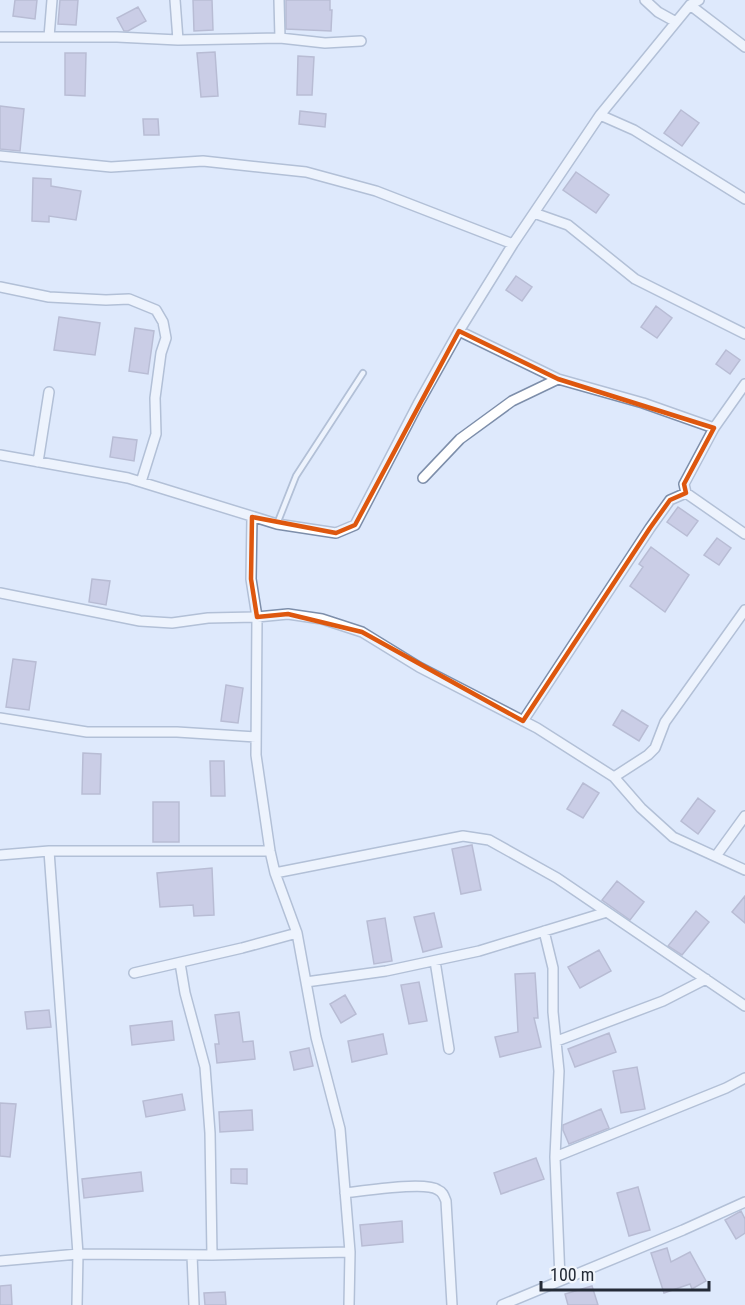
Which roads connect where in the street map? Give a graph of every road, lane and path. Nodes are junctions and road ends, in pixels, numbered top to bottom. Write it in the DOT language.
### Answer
graph roads {
  1 [pos="52,0"];
  2 [pos="175,0"];
  3 [pos="279,0"];
  4 [pos="645,0"];
  5 [pos="694,3"];
  6 [pos="676,22"];
  7 [pos="49,37"];
  8 [pos="0,38"];
  9 [pos="280,38"];
  10 [pos="178,40"];
  11 [pos="361,41"];
  12 [pos="745,47"];
  13 [pos="600,115"];
  14 [pos="0,156"];
  15 [pos="745,199"];
  16 [pos="534,213"];
  17 [pos="513,244"];
  18 [pos="0,287"];
  19 [pos="459,332"];
  20 [pos="745,334"];
  21 [pos="363,373"];
  22 [pos="558,379"];
  23 [pos="745,384"];
  24 [pos="49,392"];
  25 [pos="714,428"];
  26 [pos="0,455"];
  27 [pos="38,462"];
  28 [pos="423,478"];
  29 [pos="141,482"];
  30 [pos="686,493"];
  31 [pos="252,517"];
  32 [pos="277,524"];
  33 [pos="745,534"];
  34 [pos="0,593"];
  35 [pos="745,610"];
  36 [pos="257,617"];
  37 [pos="0,718"];
  38 [pos="523,721"];
  39 [pos="256,737"];
  40 [pos="614,777"];
  41 [pos="745,816"];
  42 [pos="49,851"];
  43 [pos="270,851"];
  44 [pos="0,855"];
  45 [pos="716,856"];
  46 [pos="745,870"];
  47 [pos="275,873"];
  48 [pos="608,912"];
  49 [pos="544,931"];
  50 [pos="297,933"];
  51 [pos="435,960"];
  52 [pos="180,963"];
  53 [pos="134,973"];
  54 [pos="706,980"];
  55 [pos="306,982"];
  56 [pos="745,1006"];
  57 [pos="557,1041"];
  58 [pos="448,1049"];
  59 [pos="745,1078"];
  60 [pos="555,1157"];
  61 [pos="345,1192"];
  62 [pos="745,1202"];
  63 [pos="350,1252"];
  64 [pos="78,1254"];
  65 [pos="192,1255"];
  66 [pos="212,1255"];
  67 [pos="0,1261"];
  68 [pos="560,1279"];
  69 [pos="77,1305"];
  70 [pos="194,1305"];
  71 [pos="349,1305"];
  72 [pos="452,1305"];
  73 [pos="502,1305"];
  1 -- 7 [label="street"];
  2 -- 10 [label="street"];
  3 -- 9 [label="street"];
  4 -- 6 [label="street"];
  5 -- 6 [label="street"];
  5 -- 12 [label="street"];
  6 -- 13 [label="street"];
  7 -- 8 [label="street"];
  7 -- 10 [label="street"];
  9 -- 10 [label="street"];
  9 -- 11 [label="street"];
  13 -- 15 [label="street"];
  13 -- 16 [label="street"];
  14 -- 17 [label="street"];
  16 -- 17 [label="street"];
  16 -- 20 [label="street"];
  17 -- 19 [label="street"];
  18 -- 29 [label="street"];
  19 -- 22 [label="street"];
  19 -- 32 [label="street"];
  21 -- 32 [label="lane"];
  22 -- 25 [label="street"];
  22 -- 28 [label="street"];
  23 -- 25 [label="street"];
  24 -- 27 [label="street"];
  25 -- 30 [label="street"];
  26 -- 27 [label="street"];
  27 -- 29 [label="street"];
  29 -- 31 [label="street"];
  30 -- 33 [label="street"];
  30 -- 38 [label="street"];
  31 -- 32 [label="street"];
  31 -- 36 [label="street"];
  34 -- 36 [label="street"];
  35 -- 40 [label="street"];
  36 -- 38 [label="street"];
  36 -- 39 [label="street"];
  37 -- 39 [label="street"];
  38 -- 40 [label="street"];
  39 -- 43 [label="street"];
  40 -- 45 [label="street"];
  41 -- 45 [label="street"];
  42 -- 43 [label="street"];
  42 -- 44 [label="street"];
  42 -- 64 [label="street"];
  43 -- 47 [label="street"];
  45 -- 46 [label="street"];
  47 -- 48 [label="street"];
  47 -- 50 [label="street"];
  48 -- 49 [label="street"];
  48 -- 54 [label="street"];
  49 -- 51 [label="street"];
  49 -- 57 [label="street"];
  50 -- 52 [label="street"];
  50 -- 55 [label="street"];
  51 -- 55 [label="street"];
  51 -- 58 [label="street"];
  52 -- 53 [label="street"];
  52 -- 66 [label="street"];
  54 -- 56 [label="street"];
  54 -- 57 [label="street"];
  55 -- 61 [label="street"];
  57 -- 60 [label="street"];
  59 -- 60 [label="street"];
  60 -- 68 [label="street"];
  61 -- 63 [label="street"];
  61 -- 72 [label="street"];
  62 -- 68 [label="street"];
  63 -- 66 [label="street"];
  63 -- 71 [label="street"];
  64 -- 65 [label="street"];
  64 -- 67 [label="street"];
  64 -- 69 [label="street"];
  65 -- 66 [label="street"];
  65 -- 70 [label="street"];
  68 -- 73 [label="street"];
}
